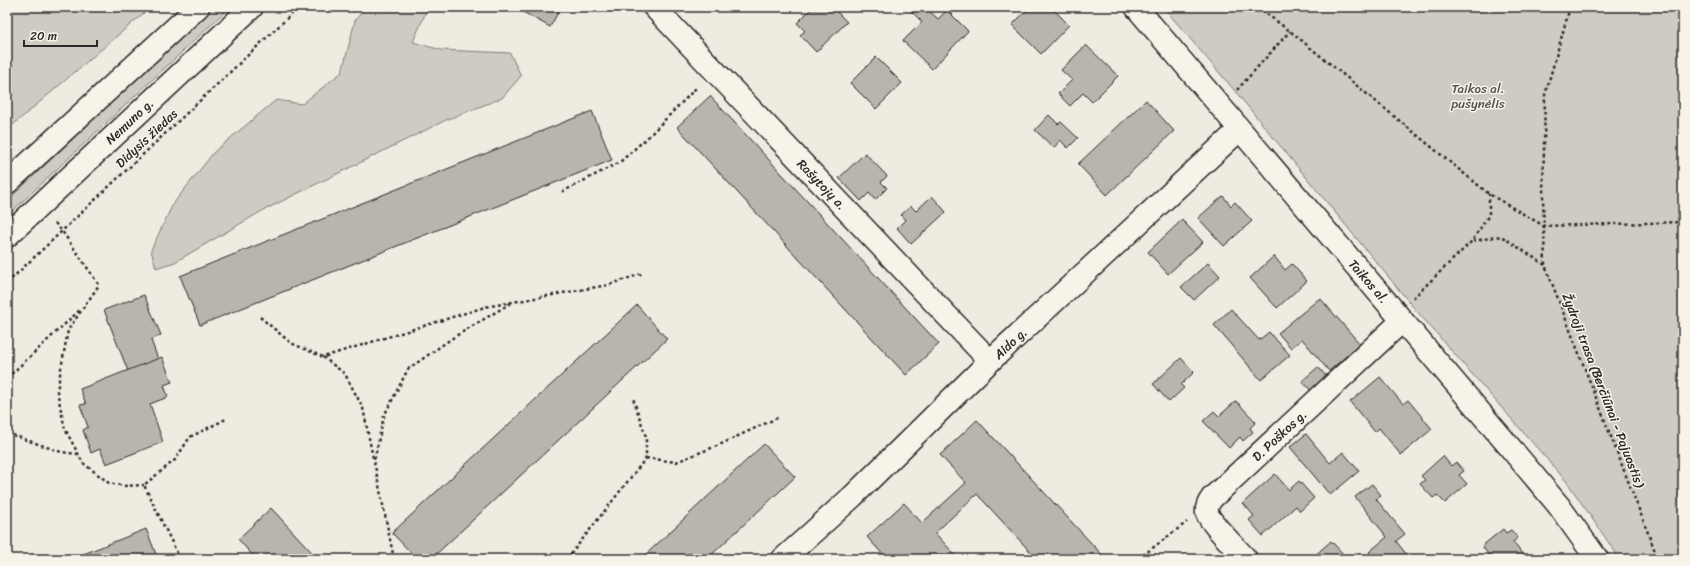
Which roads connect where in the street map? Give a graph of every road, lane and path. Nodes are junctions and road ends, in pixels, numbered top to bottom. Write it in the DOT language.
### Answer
graph roads {
  1 [pos="198,7"];
  2 [pos="252,7"];
  3 [pos="299,7"];
  4 [pos="654,7"];
  5 [pos="1136,7"];
  6 [pos="1257,7"];
  7 [pos="1570,7"];
  8 [pos="1290,31"];
  9 [pos="714,71"];
  10 [pos="1219,106"];
  11 [pos="1239,130"];
  12 [pos="7,183"];
  13 [pos="562,192"];
  14 [pos="1489,194"];
  15 [pos="1683,222"];
  16 [pos="1544,226"];
  17 [pos="62,231"];
  18 [pos="7,236"];
  19 [pos="1472,241"];
  20 [pos="1545,265"];
  21 [pos="644,273"];
  22 [pos="7,283"];
  23 [pos="513,302"];
  24 [pos="85,305"];
  25 [pos="260,317"];
  26 [pos="1400,317"];
  27 [pos="323,357"];
  28 [pos="990,362"];
  29 [pos="7,378"];
  30 [pos="633,398"];
  31 [pos="779,417"];
  32 [pos="226,418"];
  33 [pos="7,433"];
  34 [pos="78,454"];
  35 [pos="646,458"];
  36 [pos="374,461"];
  37 [pos="144,485"];
  38 [pos="1207,512"];
  39 [pos="180,559"];
  40 [pos="394,559"];
  41 [pos="567,559"];
  42 [pos="783,559"];
  43 [pos="1138,559"];
  44 [pos="1246,559"];
  45 [pos="1597,559"];
  46 [pos="1658,559"];
  1 -- 12 [label="street"];
  2 -- 18 [label="street, Nemuno g."];
  3 -- 17 [label="path, Didysis žiedas"];
  4 -- 9 [label="street, Rašytojų a."];
  5 -- 10 [label="street, Taikos al."];
  6 -- 8 [label="path"];
  7 -- 16 [label="path, Žydroji trasa (Berčiūnai - Pajuostis)"];
  8 -- 10 [label="path"];
  8 -- 14 [label="path"];
  9 -- 13 [label="path"];
  9 -- 28 [label="street, Rašytojų a."];
  10 -- 11 [label="street, Taikos al."];
  11 -- 26 [label="street, Taikos al."];
  11 -- 28 [label="street, Aido g."];
  14 -- 16 [label="path"];
  14 -- 19 [label="path"];
  15 -- 16 [label="path"];
  16 -- 20 [label="path, Žydroji trasa (Berčiūnai - Pajuostis)"];
  17 -- 22 [label="path, Didysis žiedas"];
  17 -- 24 [label="path"];
  19 -- 20 [label="path"];
  19 -- 26 [label="path"];
  20 -- 46 [label="path, Žydroji trasa (Berčiūnai - Pajuostis)"];
  21 -- 23 [label="path"];
  23 -- 27 [label="path"];
  23 -- 36 [label="path"];
  24 -- 29 [label="path"];
  24 -- 34 [label="path"];
  25 -- 27 [label="path"];
  26 -- 38 [label="street, D. Poškos g."];
  26 -- 45 [label="street, Taikos al."];
  27 -- 36 [label="path"];
  28 -- 42 [label="street, Aido g."];
  30 -- 35 [label="path"];
  31 -- 35 [label="path"];
  32 -- 37 [label="path"];
  33 -- 34 [label="path"];
  34 -- 37 [label="path"];
  35 -- 41 [label="path"];
  36 -- 40 [label="path"];
  37 -- 39 [label="path"];
  38 -- 43 [label="path"];
  38 -- 44 [label="street"];
}
